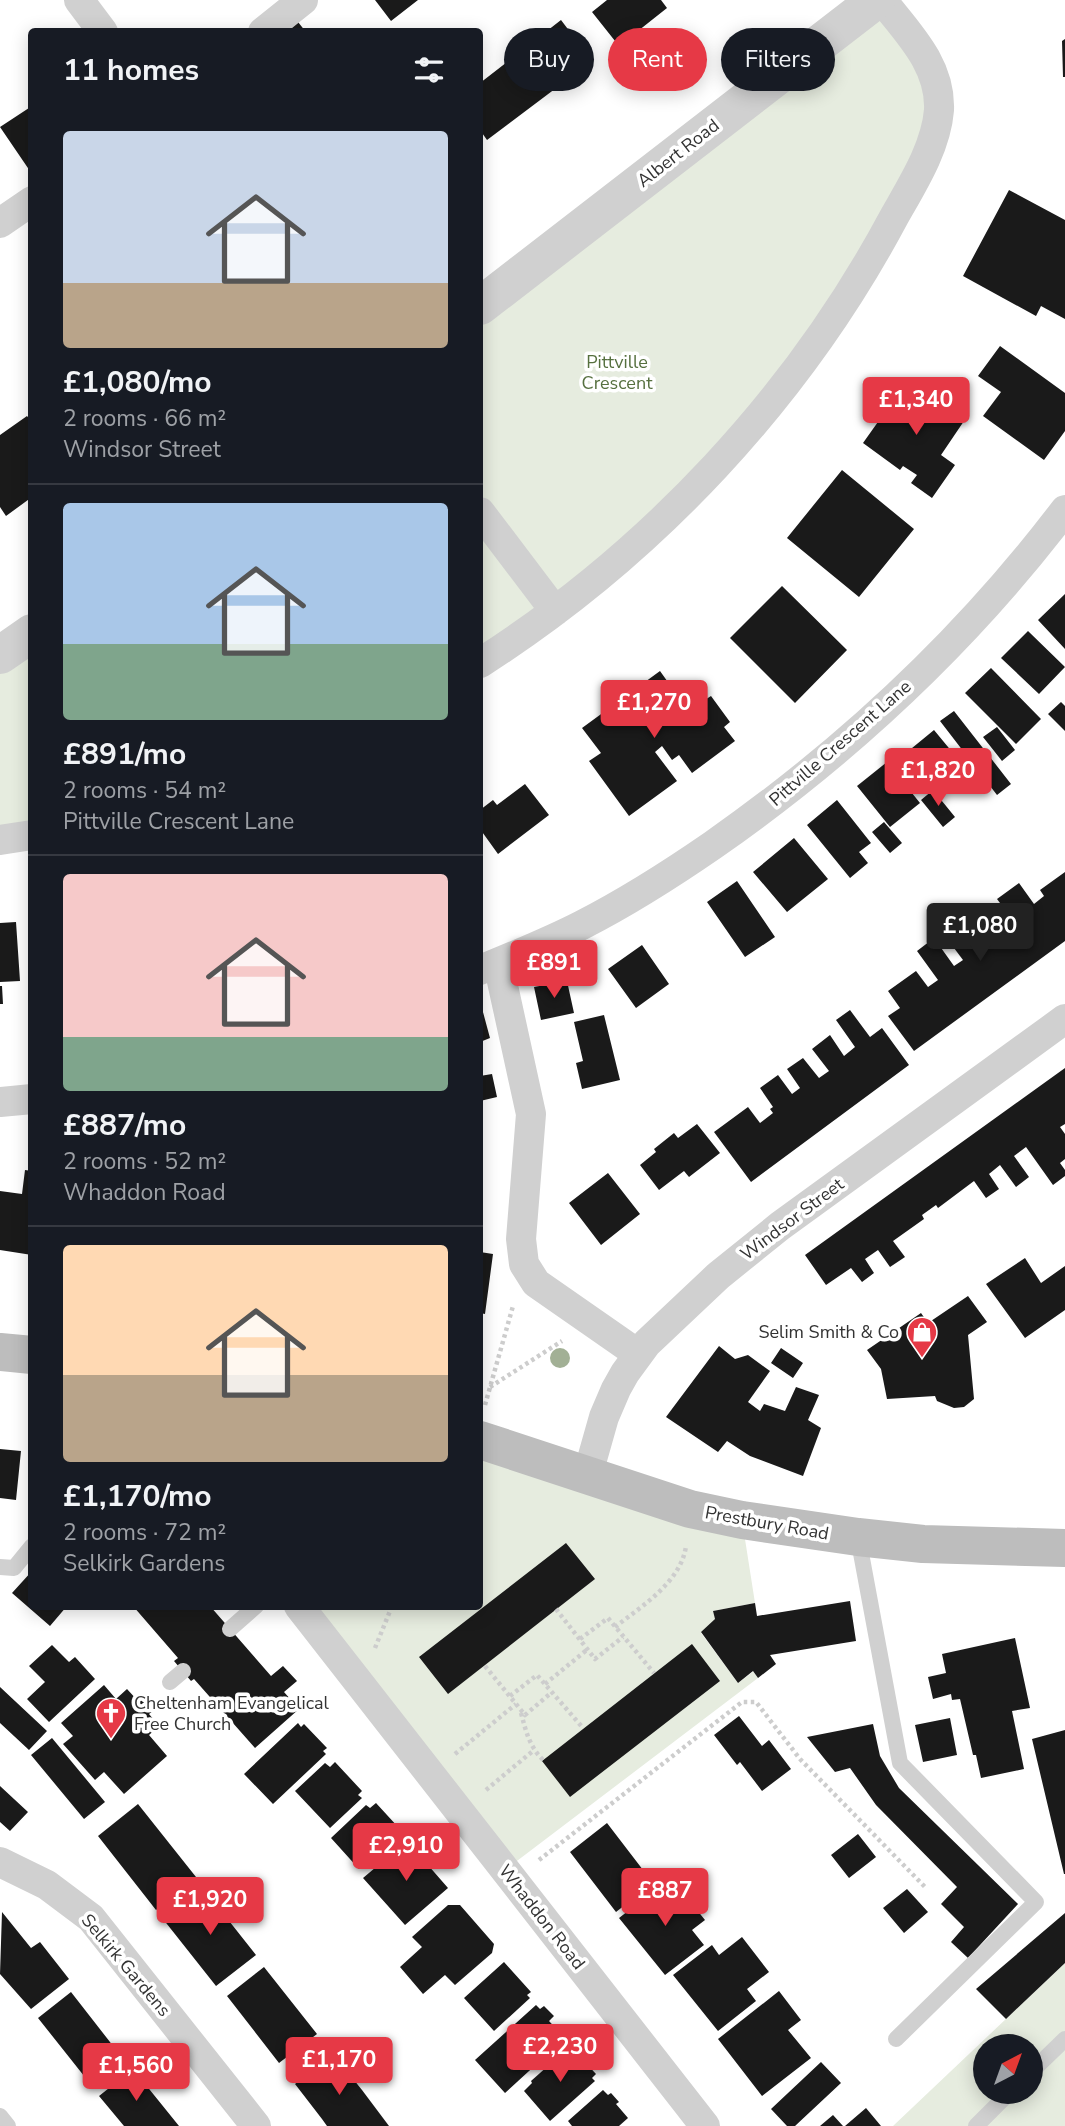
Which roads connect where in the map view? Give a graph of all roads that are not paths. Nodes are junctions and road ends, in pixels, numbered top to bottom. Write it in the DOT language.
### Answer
graph roads {
  1 [pos="79,0"];
  2 [pos="303,0"];
  3 [pos="876,0"];
  4 [pos="882,0"];
  5 [pos="100,28"];
  6 [pos="268,28"];
  7 [pos="28,204"];
  8 [pos="0,223"];
  9 [pos="483,304"];
  10 [pos="1065,510"];
  11 [pos="483,516"];
  12 [pos="555,611"];
  13 [pos="28,636"];
  14 [pos="0,655"];
  15 [pos="483,661"];
  16 [pos="28,836"];
  17 [pos="0,840"];
  18 [pos="489,966"];
  19 [pos="1065,1019"];
  20 [pos="28,1099"];
  21 [pos="0,1102"];
  22 [pos="0,1352"];
  23 [pos="638,1354"];
  24 [pos="28,1355"];
  25 [pos="483,1427"];
  26 [pos="587,1477"];
  27 [pos="858,1537"];
  28 [pos="1065,1548"];
  29 [pos="28,1551"];
  30 [pos="0,1567"];
  31 [pos="251,1610"];
  32 [pos="302,1610"];
  33 [pos="230,1629"];
  34 [pos="183,1671"];
  35 [pos="170,1682"];
  36 [pos="0,1862"];
  37 [pos="896,2039"];
  38 [pos="1065,2039"];
  39 [pos="1043,2060"];
  40 [pos="998,2104"];
  41 [pos="0,2116"];
  42 [pos="8,2126"];
  43 [pos="256,2126"];
  44 [pos="705,2126"];
  45 [pos="976,2126"];
  1 -- 5 [label="street"];
  2 -- 6 [label="street"];
  3 -- 9 [label="street, Albert Road"];
  4 -- 12 [label="street"];
  7 -- 8 [label="street"];
  10 -- 18 [label="street, Pittville Crescent Lane"];
  11 -- 12 [label="street"];
  12 -- 15 [label="street"];
  13 -- 14 [label="street"];
  16 -- 17 [label="street"];
  18 -- 23 [label="street, Pittville Crescent Lane"];
  19 -- 23 [label="street, Windsor Street"];
  20 -- 21 [label="street"];
  22 -- 24 [label="main road"];
  23 -- 26 [label="street, Windsor Street"];
  25 -- 26 [label="main road, Prestbury Road"];
  26 -- 27 [label="main road, Prestbury Road"];
  27 -- 28 [label="main road, Prestbury Road"];
  27 -- 37 [label="lane"];
  29 -- 30 [label="lane"];
  31 -- 33 [label="lane"];
  32 -- 44 [label="street, Whaddon Road"];
  34 -- 35 [label="lane"];
  36 -- 43 [label="street, Selkirk Gardens"];
  38 -- 39 [label="lane"];
  40 -- 45 [label="lane"];
  41 -- 42 [label="lane"];
}
